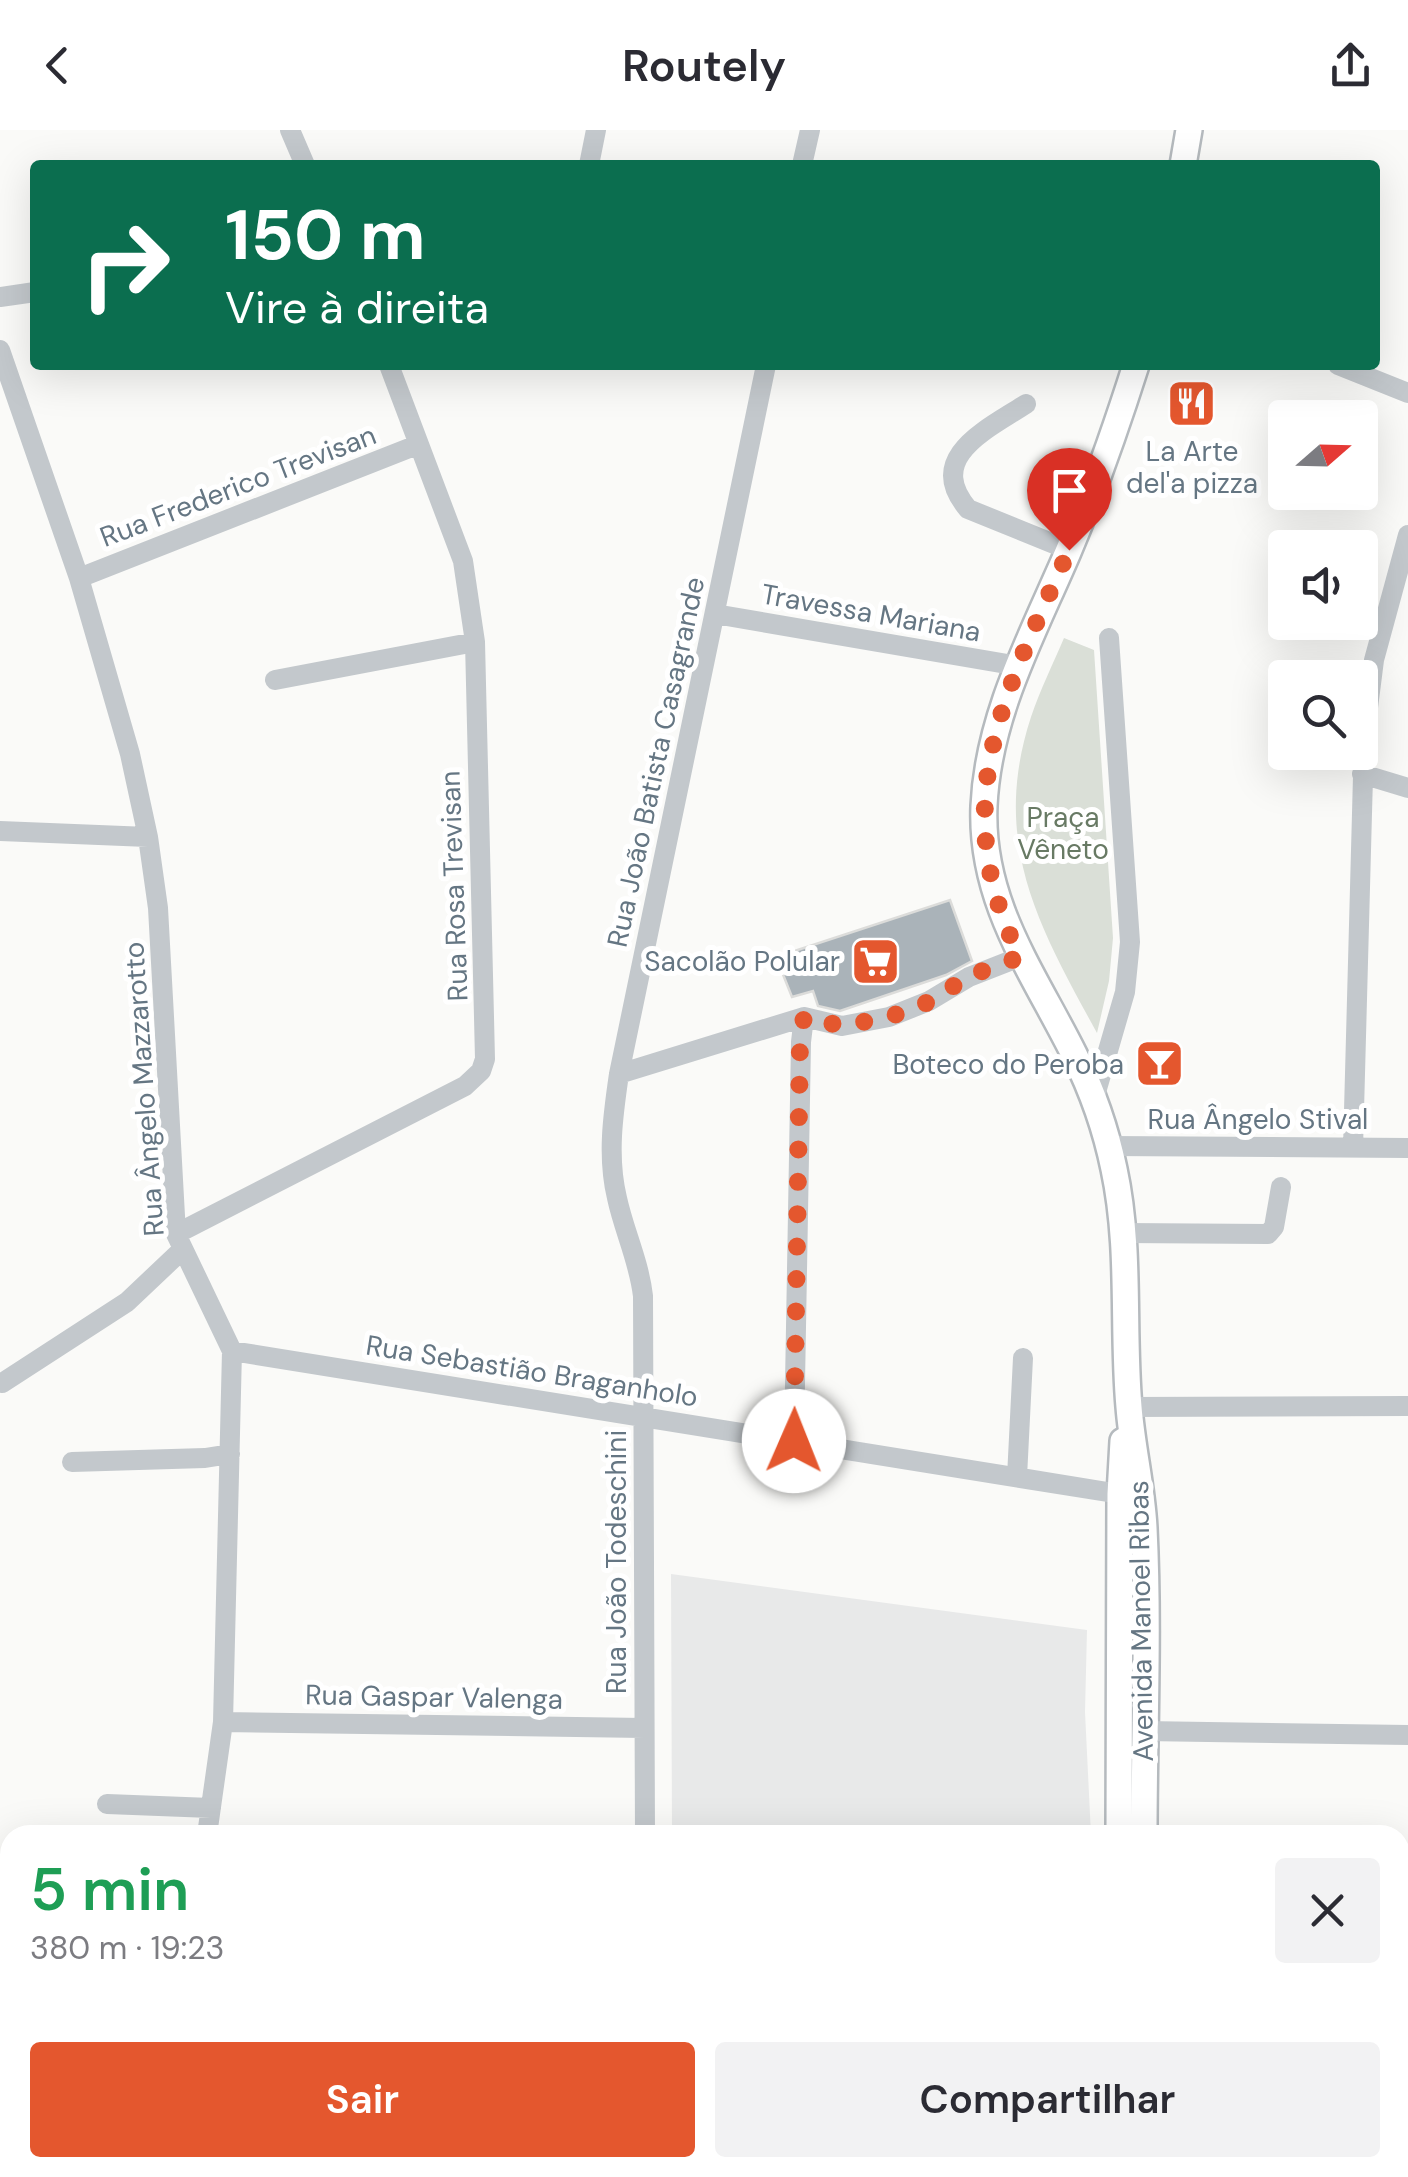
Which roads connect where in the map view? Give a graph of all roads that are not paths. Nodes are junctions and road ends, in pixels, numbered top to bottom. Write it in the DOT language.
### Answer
graph roads {
  1 [pos="290,130"];
  2 [pos="596,130"];
  3 [pos="810,130"];
  4 [pos="1190,130"];
  5 [pos="304,160"];
  6 [pos="590,160"];
  7 [pos="803,160"];
  8 [pos="1184,160"];
  9 [pos="30,293"];
  10 [pos="0,296"];
  11 [pos="2,359"];
  12 [pos="391,370"];
  13 [pos="762,370"];
  14 [pos="1134,370"];
  15 [pos="1351,370"];
  16 [pos="1408,392"];
  17 [pos="1026,404"];
  18 [pos="417,445"];
  19 [pos="1408,535"];
  20 [pos="1069,550"];
  21 [pos="78,578"];
  22 [pos="714,614"];
  23 [pos="1109,638"];
  24 [pos="474,642"];
  25 [pos="1018,666"];
  26 [pos="275,680"];
  27 [pos="1362,774"];
  28 [pos="1408,788"];
  29 [pos="0,831"];
  30 [pos="148,838"];
  31 [pos="1020,957"];
  32 [pos="804,1017"];
  33 [pos="618,1074"];
  34 [pos="1094,1099"];
  35 [pos="1108,1146"];
  36 [pos="1353,1148"];
  37 [pos="1408,1148"];
  38 [pos="612,1172"];
  39 [pos="1281,1187"];
  40 [pos="1123,1233"];
  41 [pos="179,1242"];
  42 [pos="232,1351"];
  43 [pos="1023,1358"];
  44 [pos="2,1382"];
  45 [pos="1408,1406"];
  46 [pos="1129,1407"];
  47 [pos="643,1417"];
  48 [pos="794,1441"];
  49 [pos="230,1454"];
  50 [pos="72,1462"];
  51 [pos="1017,1477"];
  52 [pos="1120,1494"];
  53 [pos="224,1722"];
  54 [pos="644,1728"];
  55 [pos="1144,1731"];
  56 [pos="1408,1735"];
  57 [pos="107,1804"];
  58 [pos="211,1808"];
  59 [pos="208,1825"];
  60 [pos="645,1825"];
  61 [pos="1120,1825"];
  62 [pos="1144,1825"];
  1 -- 5 [label="street"];
  2 -- 6 [label="street"];
  3 -- 7 [label="street"];
  4 -- 8 [label="main road"];
  9 -- 10 [label="street"];
  11 -- 21 [label="street, Rua Ângelo Mazzarotto"];
  12 -- 18 [label="street, Rua Rosa Trevisan"];
  13 -- 22 [label="street, Rua João Batista Casagrande"];
  14 -- 20 [label="main road, Avenida Manoel Ribas"];
  15 -- 16 [label="street"];
  17 -- 20 [label="street"];
  18 -- 21 [label="street, Rua Frederico Trevisan"];
  18 -- 24 [label="street, Rua Rosa Trevisan"];
  19 -- 27 [label="street"];
  20 -- 25 [label="main road, Avenida Manoel Ribas"];
  21 -- 30 [label="street, Rua Ângelo Mazzarotto"];
  22 -- 25 [label="street, Travessa Mariana"];
  22 -- 33 [label="street, Rua João Batista Casagrande"];
  23 -- 34 [label="street"];
  24 -- 26 [label="street"];
  24 -- 41 [label="street, Rua Rosa Trevisan"];
  25 -- 31 [label="main road, Avenida Manoel Ribas"];
  27 -- 28 [label="street"];
  27 -- 36 [label="street"];
  29 -- 30 [label="street"];
  30 -- 41 [label="street, Rua Ângelo Mazzarotto"];
  31 -- 32 [label="street"];
  31 -- 34 [label="main road, Avenida Manoel Ribas"];
  32 -- 33 [label="street"];
  32 -- 48 [label="street"];
  33 -- 38 [label="street, Rua João Batista Casagrande"];
  34 -- 35 [label="main road, Avenida Manoel Ribas"];
  35 -- 36 [label="street, Rua Ângelo Stival"];
  35 -- 40 [label="main road, Avenida Manoel Ribas"];
  36 -- 37 [label="street, Rua Ângelo Stival"];
  38 -- 47 [label="street, Rua João Todeschini"];
  39 -- 40 [label="street"];
  40 -- 46 [label="main road, Avenida Manoel Ribas"];
  41 -- 42 [label="street, Rua Ângelo Mazzarotto"];
  41 -- 44 [label="street"];
  42 -- 47 [label="street, Rua Sebastião Braganholo"];
  42 -- 49 [label="street, Rua Ângelo Mazzarotto"];
  43 -- 51 [label="street"];
  45 -- 46 [label="street"];
  46 -- 52 [label="main road, Avenida Manoel Ribas"];
  46 -- 55 [label="main road, Avenida Manoel Ribas"];
  47 -- 48 [label="street, Rua Sebastião Braganholo"];
  47 -- 54 [label="street, Rua João Todeschini"];
  48 -- 51 [label="street, Rua Sebastião Braganholo"];
  49 -- 50 [label="street"];
  49 -- 53 [label="street, Rua Ângelo Mazzarotto"];
  51 -- 52 [label="street, Rua Sebastião Braganholo"];
  52 -- 61 [label="main road, Avenida Manoel Ribas"];
  53 -- 54 [label="street, Rua Gaspar Valenga"];
  53 -- 58 [label="street, Rua Ângelo Mazzarotto"];
  54 -- 60 [label="street, Rua João Todeschini"];
  55 -- 56 [label="street"];
  55 -- 62 [label="main road, Avenida Manoel Ribas"];
  57 -- 58 [label="street"];
  58 -- 59 [label="street, Rua Ângelo Mazzarotto"];
}
